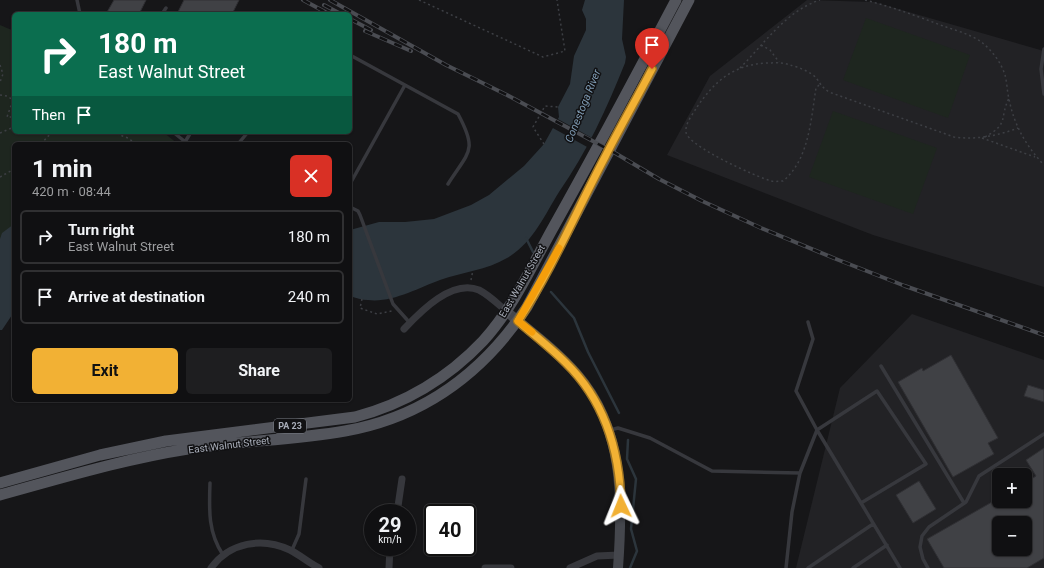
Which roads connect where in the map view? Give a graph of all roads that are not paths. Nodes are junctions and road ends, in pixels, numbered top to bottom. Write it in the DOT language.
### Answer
graph roads {
  1 [pos="77,0"];
  2 [pos="676,0"];
  3 [pos="689,0"];
  4 [pos="166,8"];
  5 [pos="80,12"];
  6 [pos="163,12"];
  7 [pos="1044,50"];
  8 [pos="352,56"];
  9 [pos="405,85"];
  10 [pos="1044,94"];
  11 [pos="176,134"];
  12 [pos="246,134"];
  13 [pos="186,142"];
  14 [pos="240,142"];
  15 [pos="352,180"];
  16 [pos="448,184"];
  17 [pos="352,208"];
  18 [pos="506,311"];
  19 [pos="518,321"];
  20 [pos="808,322"];
  21 [pos="410,323"];
  22 [pos="404,330"];
  23 [pos="880,366"];
  24 [pos="609,430"];
  25 [pos="817,430"];
  26 [pos="1044,434"];
  27 [pos="800,473"];
  28 [pos="306,479"];
  29 [pos="402,479"];
  30 [pos="0,484"];
  31 [pos="210,484"];
  32 [pos="0,495"];
  33 [pos="861,503"];
  34 [pos="964,503"];
  35 [pos="398,504"];
  36 [pos="874,524"];
  37 [pos="887,545"];
  38 [pos="291,551"];
  39 [pos="223,555"];
  40 [pos="619,555"];
  41 [pos="390,556"];
  42 [pos="211,568"];
  43 [pos="319,568"];
  44 [pos="389,568"];
  45 [pos="485,568"];
  46 [pos="511,568"];
  47 [pos="570,568"];
  48 [pos="618,568"];
  49 [pos="786,568"];
  50 [pos="808,568"];
  51 [pos="853,568"];
  52 [pos="900,568"];
  53 [pos="928,568"];
  1 -- 5 [label="lane"];
  2 -- 18 [label="main road, East Walnut Street / PA 23"];
  3 -- 19 [label="main road, East Walnut Street / PA 23"];
  4 -- 6 [label="lane"];
  7 -- 10 [label="lane"];
  8 -- 9 [label="lane"];
  9 -- 15 [label="lane"];
  9 -- 16 [label="lane"];
  11 -- 13 [label="lane"];
  12 -- 14 [label="lane"];
  17 -- 21 [label="lane"];
  18 -- 19 [label="street"];
  18 -- 21 [label="street"];
  18 -- 30 [label="main road, East Walnut Street / PA 23"];
  19 -- 24 [label="street"];
  19 -- 32 [label="main road, East Walnut Street / PA 23"];
  20 -- 25 [label="lane"];
  21 -- 22 [label="street"];
  23 -- 34 [label="lane"];
  24 -- 27 [label="lane"];
  24 -- 40 [label="street"];
  25 -- 27 [label="lane"];
  25 -- 33 [label="lane"];
  25 -- 33 [label="lane"];
  26 -- 34 [label="lane"];
  27 -- 49 [label="lane"];
  28 -- 38 [label="lane"];
  29 -- 35 [label="street"];
  31 -- 39 [label="lane"];
  33 -- 36 [label="lane"];
  34 -- 53 [label="lane"];
  36 -- 37 [label="lane"];
  36 -- 50 [label="lane"];
  37 -- 51 [label="lane"];
  37 -- 52 [label="lane"];
  38 -- 39 [label="street"];
  38 -- 43 [label="street"];
  39 -- 42 [label="street"];
  40 -- 47 [label="street"];
  40 -- 48 [label="street"];
  41 -- 44 [label="street"];
  45 -- 46 [label="street"];
}
